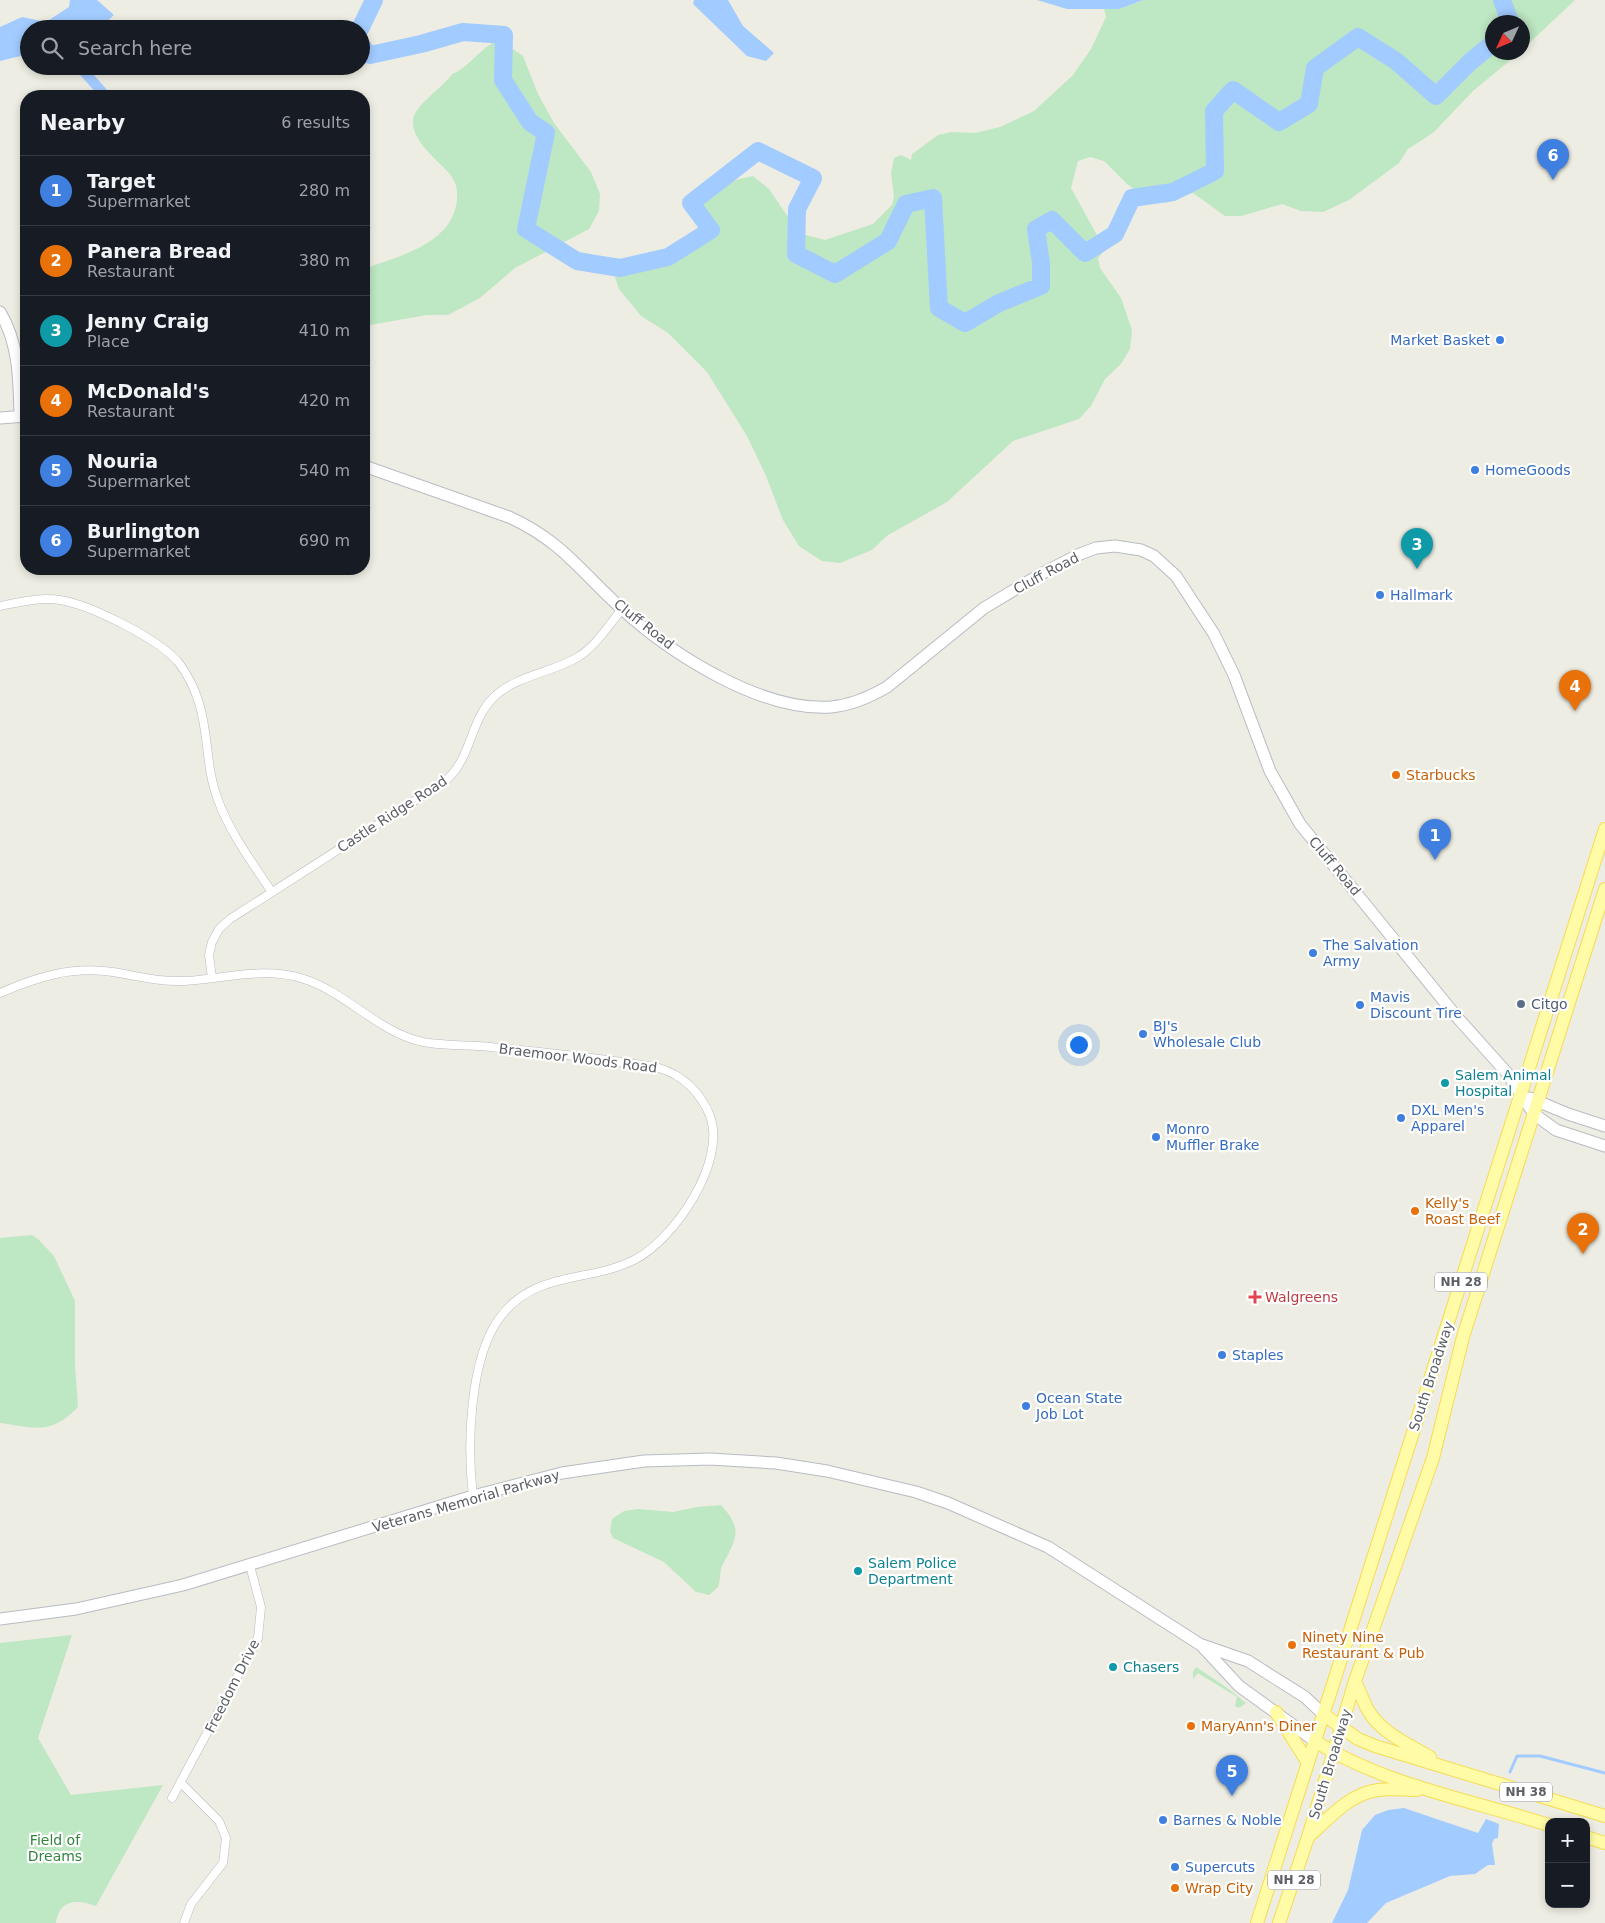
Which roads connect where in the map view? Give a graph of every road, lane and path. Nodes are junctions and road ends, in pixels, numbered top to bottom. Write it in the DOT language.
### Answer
graph roads {
  1 [pos="0,312"];
  2 [pos="20,392"];
  3 [pos="20,416"];
  4 [pos="0,418"];
  5 [pos="370,468"];
  6 [pos="0,606"];
  7 [pos="622,609"];
  8 [pos="1605,830"];
  9 [pos="1605,889"];
  10 [pos="271,891"];
  11 [pos="212,978"];
  12 [pos="0,993"];
  13 [pos="1521,1094"];
  14 [pos="1538,1101"];
  15 [pos="1534,1114"];
  16 [pos="1605,1126"];
  17 [pos="1605,1146"];
  18 [pos="474,1496"];
  19 [pos="250,1566"];
  20 [pos="0,1619"];
  21 [pos="1201,1645"];
  22 [pos="1355,1681"];
  23 [pos="1276,1712"];
  24 [pos="1324,1714"];
  25 [pos="1341,1728"];
  26 [pos="1315,1741"];
  27 [pos="1333,1752"];
  28 [pos="1308,1763"];
  29 [pos="1447,1767"];
  30 [pos="181,1783"];
  31 [pos="1431,1789"];
  32 [pos="172,1798"];
  33 [pos="1605,1816"];
  34 [pos="1545,1824"];
  35 [pos="1308,1837"];
  36 [pos="1590,1838"];
  37 [pos="1605,1843"];
  38 [pos="184,1923"];
  39 [pos="1257,1923"];
  40 [pos="1279,1923"];
  1 -- 2 [label="street"];
  3 -- 4 [label="street"];
  5 -- 7 [label="street, Cluff Road"];
  6 -- 10 [label="street"];
  7 -- 10 [label="street, Castle Ridge Road"];
  7 -- 13 [label="street, Cluff Road"];
  8 -- 13 [label="main road, South Broadway / NH 28"];
  9 -- 14 [label="main road, South Broadway / NH 28"];
  10 -- 11 [label="street, Castle Ridge Road"];
  11 -- 12 [label="street, Braemoor Woods Road"];
  11 -- 18 [label="street, Braemoor Woods Road"];
  13 -- 14 [label="street"];
  13 -- 15 [label="street, Cluff Road"];
  13 -- 24 [label="main road, South Broadway / NH 28"];
  14 -- 15 [label="main road, South Broadway / NH 28"];
  14 -- 16 [label="street"];
  15 -- 17 [label="street"];
  15 -- 22 [label="main road, South Broadway / NH 28"];
  18 -- 19 [label="street, Veterans Memorial Parkway"];
  18 -- 21 [label="street, Veterans Memorial Parkway"];
  19 -- 20 [label="street, Veterans Memorial Parkway"];
  19 -- 30 [label="street, Freedom Drive"];
  21 -- 23 [label="street, Veterans Memorial Parkway"];
  21 -- 24 [label="street, Veterans Memorial Parkway"];
  22 -- 25 [label="main road, South Broadway / NH 28"];
  22 -- 29 [label="main road"];
  23 -- 26 [label="street, Veterans Memorial Parkway"];
  23 -- 28 [label="main road"];
  24 -- 25 [label="main road"];
  24 -- 26 [label="main road, South Broadway / NH 28"];
  25 -- 27 [label="main road, South Broadway / NH 28"];
  25 -- 29 [label="main road, NH 38"];
  26 -- 27 [label="main road"];
  26 -- 28 [label="main road, South Broadway / NH 28"];
  27 -- 31 [label="main road, NH 38"];
  27 -- 35 [label="main road, South Broadway / NH 28"];
  28 -- 39 [label="main road, South Broadway / NH 28"];
  29 -- 33 [label="main road, NH 38"];
  30 -- 32 [label="street, Freedom Drive"];
  30 -- 38 [label="street"];
  31 -- 34 [label="main road, NH 38"];
  31 -- 35 [label="main road"];
  35 -- 40 [label="main road, South Broadway / NH 28"];
  36 -- 37 [label="main road"];
}
